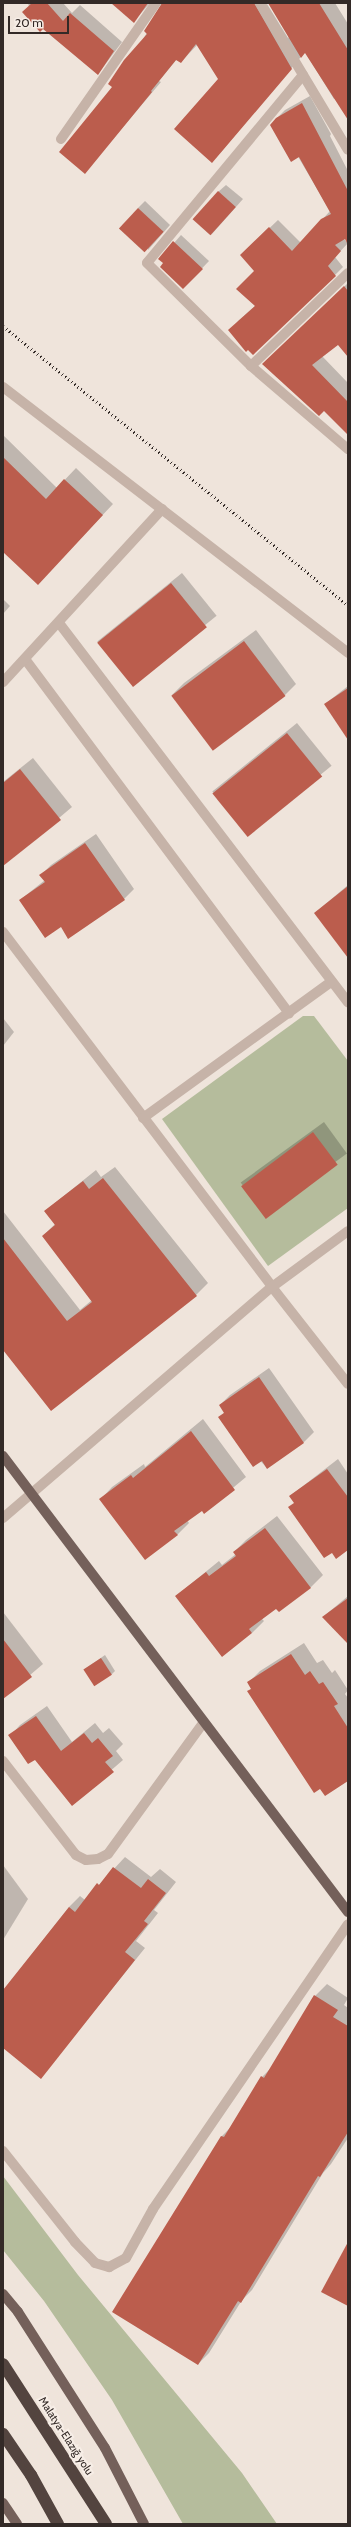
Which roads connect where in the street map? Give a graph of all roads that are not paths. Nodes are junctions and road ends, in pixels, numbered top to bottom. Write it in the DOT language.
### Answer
graph roads {
  1 [pos="156,3"];
  2 [pos="260,3"];
  3 [pos="303,75"];
  4 [pos="62,138"];
  5 [pos="348,150"];
  6 [pos="348,273"];
  7 [pos="251,366"];
  8 [pos="3,387"];
  9 [pos="348,449"];
  10 [pos="162,509"];
  11 [pos="58,623"];
  12 [pos="348,653"];
  13 [pos="25,659"];
  14 [pos="3,682"];
  15 [pos="3,932"];
  16 [pos="332,982"];
  17 [pos="348,1002"];
  18 [pos="289,1013"];
  19 [pos="143,1118"];
  20 [pos="348,1231"];
  21 [pos="272,1288"];
  22 [pos="348,1384"];
  23 [pos="3,1456"];
  24 [pos="31,1494"];
  25 [pos="3,1518"];
  26 [pos="204,1722"];
  27 [pos="3,1761"];
  28 [pos="348,1912"];
  29 [pos="348,1924"];
  30 [pos="3,2151"];
  31 [pos="3,2294"];
  32 [pos="3,2364"];
  33 [pos="3,2434"];
  34 [pos="3,2503"];
  35 [pos="17,2524"];
  36 [pos="58,2524"];
  37 [pos="106,2524"];
  38 [pos="144,2524"];
  1 -- 4 [label="street"];
  2 -- 3 [label="street"];
  3 -- 5 [label="street"];
  3 -- 7 [label="street"];
  6 -- 7 [label="street"];
  7 -- 9 [label="street"];
  8 -- 10 [label="street"];
  10 -- 11 [label="street"];
  10 -- 12 [label="street"];
  11 -- 13 [label="street"];
  11 -- 16 [label="street"];
  13 -- 14 [label="street"];
  13 -- 18 [label="street"];
  15 -- 19 [label="street"];
  16 -- 17 [label="street"];
  16 -- 18 [label="street"];
  18 -- 19 [label="street"];
  19 -- 21 [label="street"];
  20 -- 21 [label="street"];
  21 -- 22 [label="street"];
  21 -- 24 [label="street"];
  23 -- 24 [label="main road"];
  24 -- 25 [label="street"];
  24 -- 26 [label="main road"];
  26 -- 27 [label="street"];
  26 -- 28 [label="main road"];
  29 -- 30 [label="street"];
  31 -- 38 [label="main road"];
  32 -- 37 [label="highway, Malatya-Elazığ yolu"];
  33 -- 36 [label="highway"];
  34 -- 35 [label="main road"];
}
